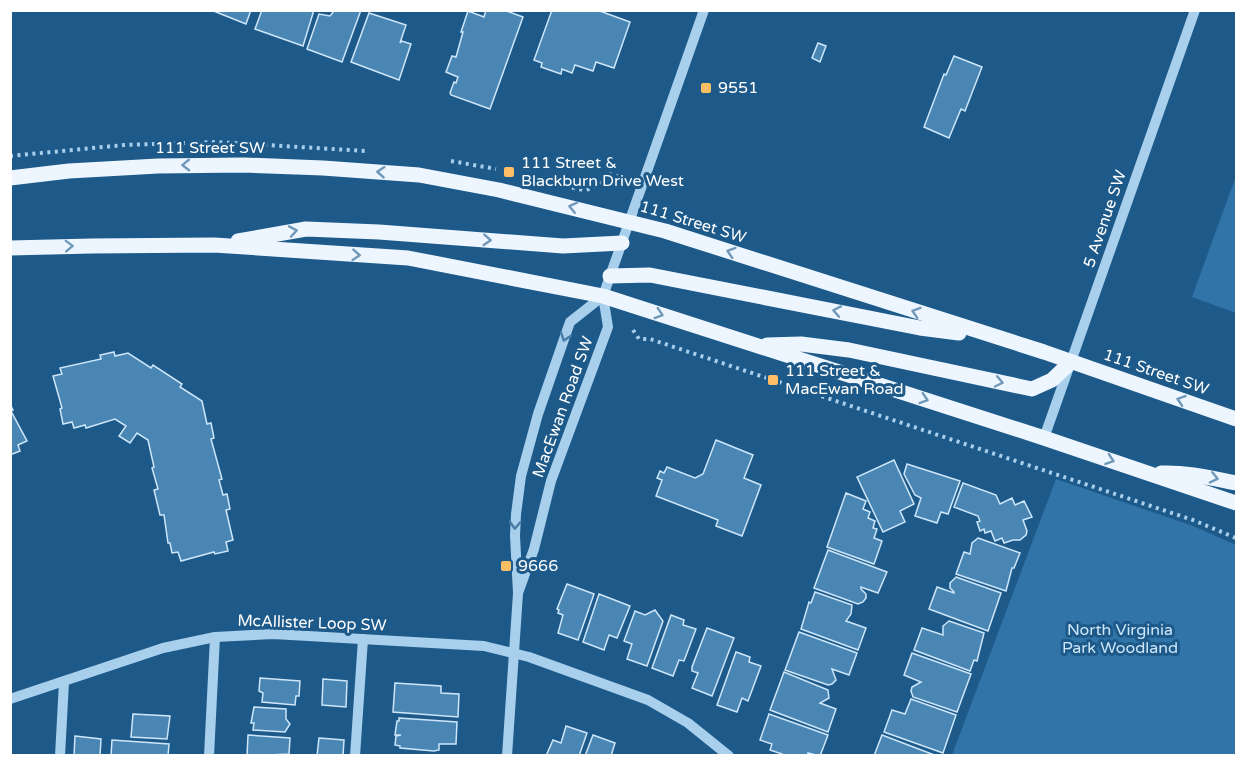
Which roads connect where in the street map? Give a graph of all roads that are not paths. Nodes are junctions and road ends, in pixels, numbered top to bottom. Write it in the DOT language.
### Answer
graph roads {
  1 [pos="704,10"];
  2 [pos="1195,10"];
  3 [pos="10,178"];
  4 [pos="629,221"];
  5 [pos="622,243"];
  6 [pos="214,245"];
  7 [pos="10,248"];
  8 [pos="610,276"];
  9 [pos="603,296"];
  10 [pos="998,338"];
  11 [pos="755,345"];
  12 [pos="1071,362"];
  13 [pos="1236,419"];
  14 [pos="1044,438"];
  15 [pos="1149,473"];
  16 [pos="1236,483"];
  17 [pos="1236,503"];
  18 [pos="518,593"];
  19 [pos="215,637"];
  20 [pos="363,639"];
  21 [pos="513,652"];
  22 [pos="64,682"];
  23 [pos="10,699"];
  24 [pos="60,756"];
  25 [pos="209,756"];
  26 [pos="355,756"];
  27 [pos="507,756"];
  28 [pos="729,756"];
  1 -- 4 [label="street"];
  2 -- 12 [label="street, 5 Avenue SW"];
  4 -- 3 [label="main road, 111 Street SW, one-way"];
  4 -- 5 [label="street"];
  10 -- 4 [label="main road, 111 Street SW, one-way"];
  6 -- 5 [label="main road, one-way"];
  5 -- 8 [label="street"];
  7 -- 6 [label="main road, one-way"];
  6 -- 9 [label="main road, one-way"];
  8 -- 9 [label="street"];
  10 -- 8 [label="main road, one-way"];
  9 -- 11 [label="main road, one-way"];
  9 -- 18 [label="street, MacEwan Road SW"];
  9 -- 18 [label="street, MacEwan Road SW, one-way"];
  10 -- 12 [label="main road, 111 Street SW"];
  11 -- 12 [label="main road, one-way"];
  11 -- 14 [label="main road, one-way"];
  13 -- 12 [label="main road, 111 Street SW, one-way"];
  12 -- 14 [label="street, 5 Avenue SW"];
  14 -- 15 [label="main road, one-way"];
  15 -- 16 [label="main road, one-way"];
  15 -- 17 [label="main road"];
  18 -- 21 [label="street, MacEwan Road SW"];
  19 -- 20 [label="street, McAllister Loop SW"];
  19 -- 22 [label="street, McAllister Loop SW"];
  19 -- 25 [label="street"];
  20 -- 21 [label="street, McAllister Loop SW"];
  20 -- 26 [label="street"];
  21 -- 27 [label="street, MacEwan Road SW"];
  21 -- 28 [label="street, McAllister Loop SW"];
  22 -- 23 [label="street, McAllister Loop SW"];
  22 -- 24 [label="street"];
}
